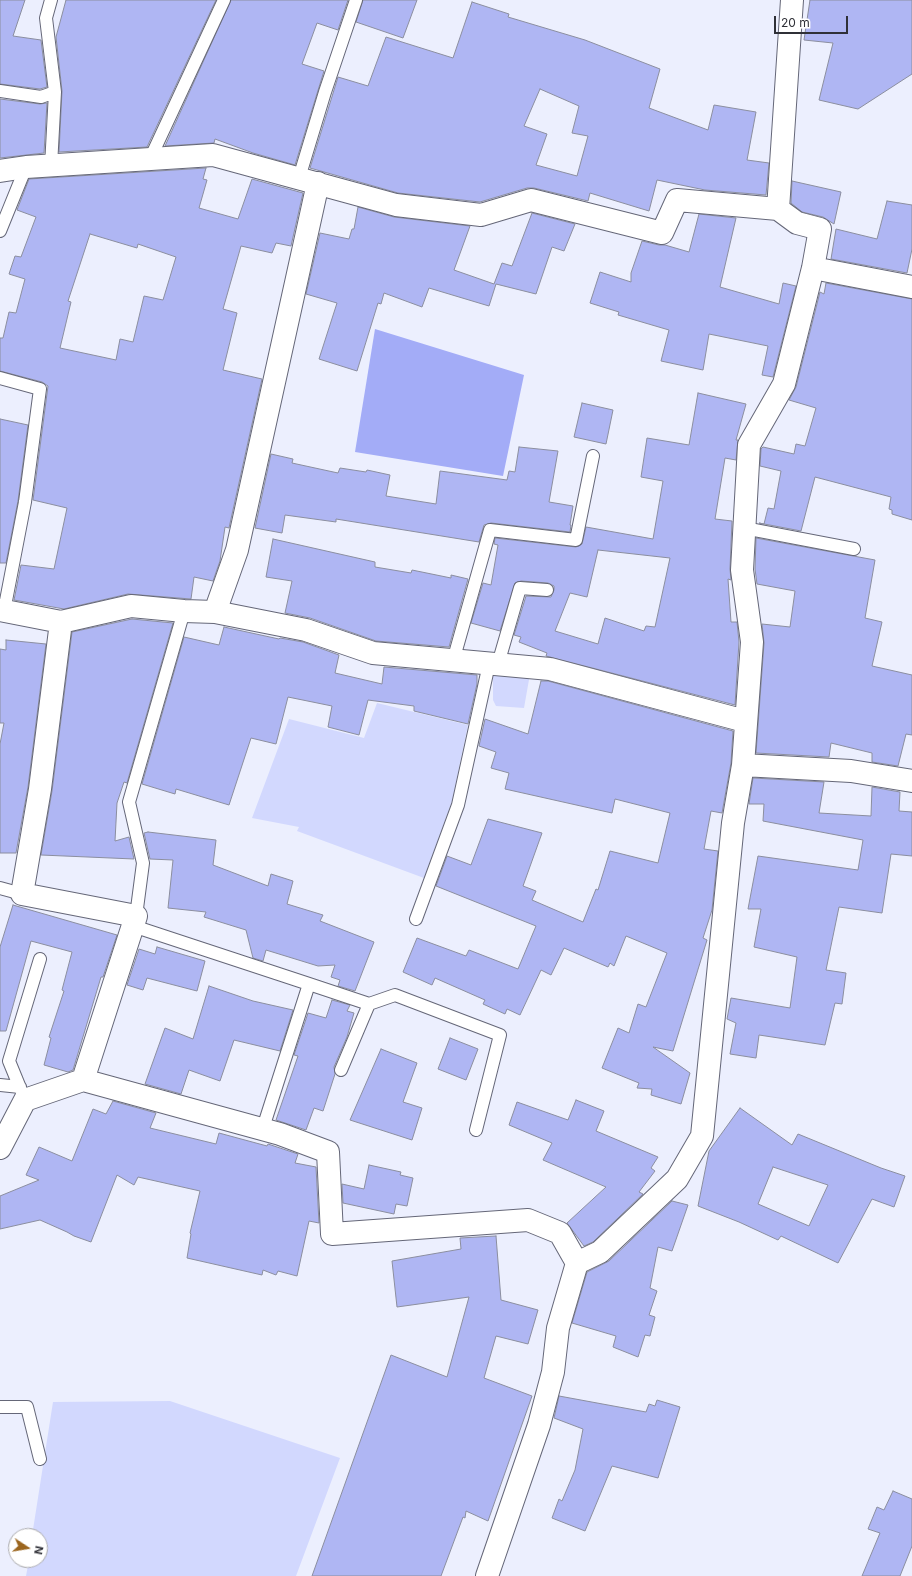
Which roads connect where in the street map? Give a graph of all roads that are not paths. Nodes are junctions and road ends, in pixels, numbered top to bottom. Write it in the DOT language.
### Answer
graph roads {
  1 [pos="51,0"];
  2 [pos="224,0"];
  3 [pos="356,0"];
  4 [pos="792,0"];
  5 [pos="0,91"];
  6 [pos="55,92"];
  7 [pos="150,159"];
  8 [pos="50,166"];
  9 [pos="26,167"];
  10 [pos="0,171"];
  11 [pos="308,181"];
  12 [pos="778,209"];
  13 [pos="0,231"];
  14 [pos="813,268"];
  15 [pos="912,287"];
  16 [pos="0,378"];
  17 [pos="592,456"];
  18 [pos="744,528"];
  19 [pos="854,549"];
  20 [pos="547,590"];
  21 [pos="2,610"];
  22 [pos="184,611"];
  23 [pos="215,612"];
  24 [pos="61,622"];
  25 [pos="453,660"];
  26 [pos="493,664"];
  27 [pos="746,720"];
  28 [pos="743,765"];
  29 [pos="912,781"];
  30 [pos="0,888"];
  31 [pos="22,894"];
  32 [pos="416,919"];
  33 [pos="134,921"];
  34 [pos="40,960"];
  35 [pos="309,984"];
  36 [pos="369,1004"];
  37 [pos="341,1070"];
  38 [pos="83,1080"];
  39 [pos="0,1085"];
  40 [pos="22,1094"];
  41 [pos="476,1130"];
  42 [pos="262,1131"];
  43 [pos="0,1148"];
  44 [pos="577,1263"];
  45 [pos="0,1408"];
  46 [pos="40,1459"];
  47 [pos="487,1576"];
  1 -- 6 [label="lane"];
  2 -- 7 [label="lane"];
  3 -- 11 [label="lane"];
  4 -- 12 [label="street"];
  5 -- 6 [label="lane"];
  6 -- 8 [label="lane"];
  7 -- 8 [label="street"];
  7 -- 11 [label="street"];
  8 -- 9 [label="street"];
  9 -- 10 [label="street"];
  9 -- 13 [label="lane"];
  11 -- 12 [label="street"];
  11 -- 23 [label="street"];
  12 -- 14 [label="street"];
  14 -- 15 [label="street"];
  14 -- 18 [label="street"];
  16 -- 21 [label="lane"];
  17 -- 25 [label="lane"];
  18 -- 19 [label="lane"];
  18 -- 27 [label="street"];
  20 -- 26 [label="lane"];
  21 -- 24 [label="street"];
  22 -- 23 [label="street"];
  22 -- 24 [label="street"];
  22 -- 33 [label="lane"];
  23 -- 25 [label="street"];
  24 -- 31 [label="street"];
  25 -- 26 [label="street"];
  26 -- 27 [label="street"];
  26 -- 32 [label="lane"];
  27 -- 28 [label="street"];
  28 -- 29 [label="street"];
  28 -- 44 [label="street"];
  30 -- 31 [label="lane"];
  31 -- 33 [label="street"];
  33 -- 35 [label="lane"];
  33 -- 38 [label="street"];
  34 -- 40 [label="lane"];
  35 -- 36 [label="lane"];
  35 -- 42 [label="lane"];
  36 -- 37 [label="lane"];
  36 -- 41 [label="lane"];
  38 -- 40 [label="street"];
  38 -- 42 [label="street"];
  39 -- 40 [label="lane"];
  40 -- 43 [label="street"];
  42 -- 44 [label="street"];
  44 -- 47 [label="street"];
  45 -- 46 [label="lane"];
}
